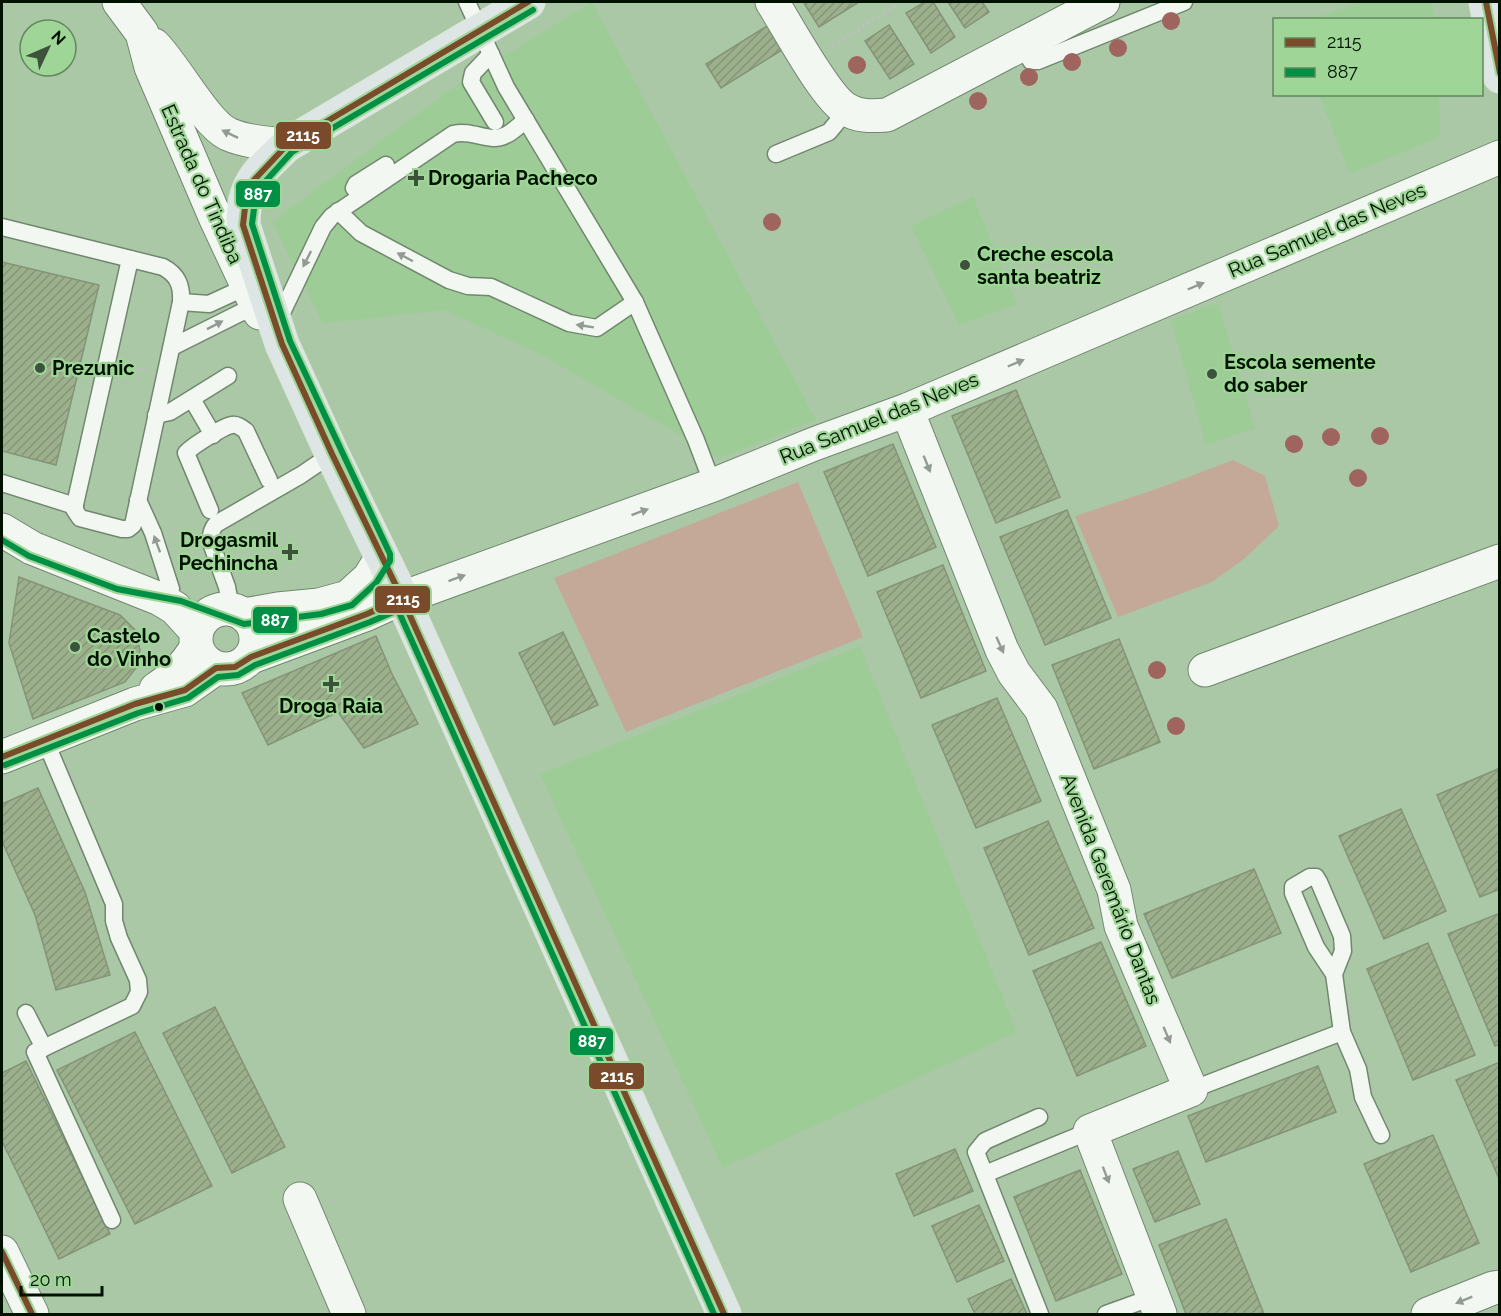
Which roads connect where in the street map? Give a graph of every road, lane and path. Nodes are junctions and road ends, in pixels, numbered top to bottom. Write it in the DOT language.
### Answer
graph roads {
  1 [pos="119,2"];
  2 [pos="528,2"];
  3 [pos="772,2"];
  4 [pos="901,2"];
  5 [pos="1103,2"];
  6 [pos="1184,2"];
  7 [pos="1486,2"];
  8 [pos="479,29"];
  9 [pos="142,33"];
  10 [pos="1021,45"];
  11 [pos="809,61"];
  12 [pos="1500,76"];
  13 [pos="847,110"];
  14 [pos="526,120"];
  15 [pos="495,122"];
  16 [pos="287,145"];
  17 [pos="776,154"];
  18 [pos="1500,157"];
  19 [pos="386,165"];
  20 [pos="360,196"];
  21 [pos="338,211"];
  22 [pos="2,227"];
  23 [pos="130,259"];
  24 [pos="181,302"];
  25 [pos="635,302"];
  26 [pos="266,317"];
  27 [pos="172,347"];
  28 [pos="228,376"];
  29 [pos="192,399"];
  30 [pos="907,410"];
  31 [pos="156,415"];
  32 [pos="213,435"];
  33 [pos="332,454"];
  34 [pos="269,480"];
  35 [pos="2,483"];
  36 [pos="713,485"];
  37 [pos="138,500"];
  38 [pos="75,506"];
  39 [pos="210,510"];
  40 [pos="2,530"];
  41 [pos="382,557"];
  42 [pos="1500,561"];
  43 [pos="120,582"];
  44 [pos="171,589"];
  45 [pos="402,598"];
  46 [pos="234,611"];
  47 [pos="203,649"];
  48 [pos="250,657"];
  49 [pos="1205,670"];
  50 [pos="45,740"];
  51 [pos="2,757"];
  52 [pos="1334,974"];
  53 [pos="27,1013"];
  54 [pos="1342,1032"];
  55 [pos="44,1048"];
  56 [pos="1191,1090"];
  57 [pos="1039,1117"];
  58 [pos="1090,1131"];
  59 [pos="1381,1135"];
  60 [pos="985,1174"];
  61 [pos="300,1199"];
  62 [pos="112,1220"];
  63 [pos="2,1252"];
  64 [pos="1500,1287"];
  65 [pos="1156,1306"];
  66 [pos="32,1314"];
  67 [pos="349,1314"];
  68 [pos="724,1314"];
  69 [pos="1040,1314"];
  70 [pos="1107,1314"];
  71 [pos="1428,1314"];
  1 -- 9 [label="street, Estrada do Tindiba"];
  2 -- 8 [label="main road"];
  3 -- 11 [label="street"];
  4 -- 11 [label="path"];
  5 -- 10 [label="street"];
  6 -- 10 [label="lane"];
  7 -- 12 [label="main road"];
  8 -- 14 [label="lane"];
  8 -- 15 [label="lane"];
  8 -- 16 [label="main road"];
  16 -- 9 [label="street, one-way"];
  9 -- 26 [label="street, Estrada do Tindiba"];
  10 -- 13 [label="street"];
  11 -- 13 [label="street"];
  13 -- 17 [label="lane"];
  14 -- 20 [label="lane"];
  14 -- 25 [label="lane"];
  16 -- 26 [label="main road"];
  30 -- 18 [label="street, Rua Samuel das Neves, one-way"];
  19 -- 20 [label="lane"];
  20 -- 21 [label="lane"];
  25 -- 21 [label="lane, one-way"];
  21 -- 26 [label="lane, one-way"];
  22 -- 23 [label="lane"];
  23 -- 24 [label="lane"];
  23 -- 38 [label="lane"];
  24 -- 26 [label="lane"];
  24 -- 27 [label="lane"];
  25 -- 36 [label="lane"];
  27 -- 26 [label="lane, one-way"];
  26 -- 33 [label="main road, Estrada do Tindiba"];
  27 -- 31 [label="lane"];
  28 -- 29 [label="lane"];
  29 -- 31 [label="lane"];
  29 -- 32 [label="lane"];
  30 -- 36 [label="street, Rua Samuel das Neves"];
  30 -- 56 [label="street, Avenida Geremário Dantas, one-way"];
  31 -- 37 [label="lane"];
  32 -- 34 [label="lane"];
  32 -- 39 [label="lane"];
  33 -- 41 [label="main road, Estrada do Tindiba"];
  33 -- 46 [label="lane"];
  35 -- 38 [label="lane"];
  45 -- 36 [label="street, Rua Samuel das Neves, one-way"];
  37 -- 38 [label="lane"];
  44 -- 37 [label="lane, one-way"];
  40 -- 43 [label="street"];
  41 -- 45 [label="main road, Estrada do Tindiba"];
  41 -- 46 [label="street"];
  42 -- 49 [label="street"];
  43 -- 44 [label="street"];
  43 -- 47 [label="street"];
  44 -- 46 [label="street"];
  45 -- 48 [label="street, Rua Samuel das Neves"];
  45 -- 68 [label="main road, Estrada do Tindiba"];
  46 -- 47 [label="street"];
  46 -- 48 [label="street"];
  47 -- 48 [label="street"];
  47 -- 50 [label="street"];
  50 -- 51 [label="street"];
  50 -- 55 [label="lane"];
  52 -- 52 [label="lane"];
  52 -- 54 [label="lane"];
  53 -- 55 [label="lane"];
  54 -- 56 [label="lane"];
  54 -- 59 [label="lane"];
  55 -- 62 [label="lane"];
  56 -- 58 [label="street"];
  57 -- 60 [label="lane"];
  58 -- 60 [label="lane"];
  58 -- 65 [label="street, one-way"];
  60 -- 69 [label="lane"];
  61 -- 67 [label="street"];
  63 -- 66 [label="street"];
  64 -- 71 [label="street, one-way"];
  65 -- 70 [label="lane"];
}
